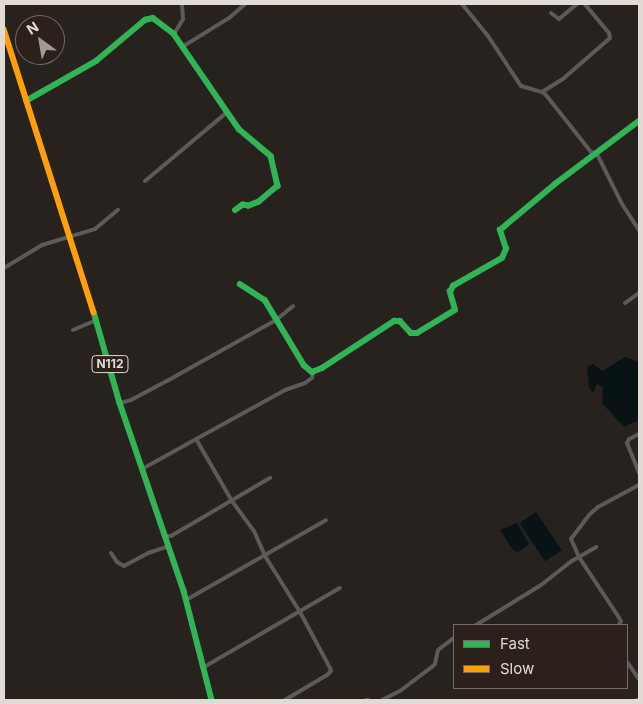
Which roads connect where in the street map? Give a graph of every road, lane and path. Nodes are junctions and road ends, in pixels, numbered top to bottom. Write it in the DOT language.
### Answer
graph roads {
  1 [pos="182,4"];
  2 [pos="245,4"];
  3 [pos="470,4"];
  4 [pos="576,4"];
  5 [pos="585,4"];
  6 [pos="463,6"];
  7 [pos="551,13"];
  8 [pos="4,29"];
  9 [pos="174,34"];
  10 [pos="182,47"];
  11 [pos="542,92"];
  12 [pos="26,101"];
  13 [pos="226,113"];
  14 [pos="639,121"];
  15 [pos="597,154"];
  16 [pos="145,180"];
  17 [pos="118,210"];
  18 [pos="236,210"];
  19 [pos="639,230"];
  20 [pos="68,236"];
  21 [pos="4,268"];
  22 [pos="240,284"];
  23 [pos="639,293"];
  24 [pos="625,303"];
  25 [pos="293,306"];
  26 [pos="96,319"];
  27 [pos="276,320"];
  28 [pos="73,330"];
  29 [pos="313,372"];
  30 [pos="120,403"];
  31 [pos="639,434"];
  32 [pos="196,439"];
  33 [pos="142,469"];
  34 [pos="639,473"];
  35 [pos="270,478"];
  36 [pos="639,485"];
  37 [pos="232,501"];
  38 [pos="326,520"];
  39 [pos="167,536"];
  40 [pos="169,546"];
  41 [pos="596,547"];
  42 [pos="111,553"];
  43 [pos="265,556"];
  44 [pos="580,557"];
  45 [pos="340,588"];
  46 [pos="186,600"];
  47 [pos="300,612"];
  48 [pos="478,624"];
  49 [pos="620,624"];
  50 [pos="453,639"];
  51 [pos="628,663"];
  52 [pos="204,667"];
  53 [pos="639,679"];
  54 [pos="212,700"];
  55 [pos="285,700"];
  56 [pos="382,700"];
  1 -- 9 [label="street"];
  2 -- 10 [label="street"];
  3 -- 6 [label="street"];
  4 -- 7 [label="street"];
  5 -- 11 [label="street"];
  6 -- 11 [label="street"];
  8 -- 12 [label="main road, N112"];
  9 -- 10 [label="main road"];
  9 -- 12 [label="main road"];
  10 -- 13 [label="main road"];
  11 -- 15 [label="street"];
  12 -- 20 [label="main road, N112"];
  13 -- 16 [label="street"];
  13 -- 18 [label="main road"];
  14 -- 15 [label="main road"];
  15 -- 19 [label="street"];
  15 -- 29 [label="main road"];
  17 -- 20 [label="street"];
  20 -- 21 [label="street"];
  20 -- 26 [label="main road, N112"];
  22 -- 27 [label="main road"];
  23 -- 24 [label="street"];
  25 -- 27 [label="street"];
  26 -- 28 [label="street"];
  26 -- 30 [label="main road, N112"];
  27 -- 29 [label="main road"];
  27 -- 30 [label="street"];
  29 -- 32 [label="street"];
  30 -- 33 [label="main road, N112"];
  31 -- 34 [label="street"];
  32 -- 33 [label="street"];
  32 -- 37 [label="street"];
  33 -- 39 [label="main road, N112"];
  35 -- 37 [label="street"];
  36 -- 44 [label="street"];
  37 -- 39 [label="street"];
  37 -- 43 [label="street"];
  38 -- 43 [label="street"];
  39 -- 40 [label="main road, N112"];
  40 -- 42 [label="street"];
  40 -- 46 [label="main road, N112"];
  41 -- 44 [label="street"];
  43 -- 46 [label="street"];
  43 -- 47 [label="street"];
  44 -- 48 [label="street"];
  44 -- 49 [label="street"];
  45 -- 47 [label="street"];
  46 -- 52 [label="main road, N112"];
  47 -- 52 [label="street"];
  47 -- 55 [label="street"];
  50 -- 56 [label="street"];
  51 -- 53 [label="street"];
  52 -- 54 [label="main road, N112"];
}
